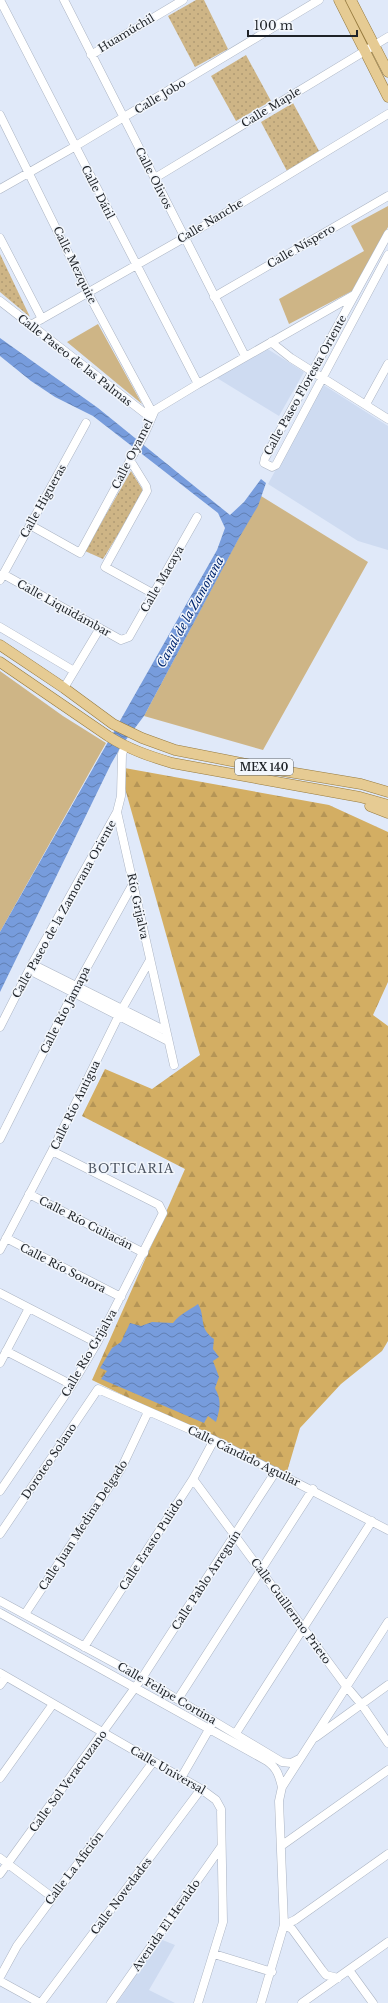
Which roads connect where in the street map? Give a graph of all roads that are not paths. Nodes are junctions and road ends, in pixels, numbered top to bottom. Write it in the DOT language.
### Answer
graph roads {
  1 [pos="0,0"];
  2 [pos="64,0"];
  3 [pos="183,0"];
  4 [pos="319,0"];
  5 [pos="339,0"];
  6 [pos="351,0"];
  7 [pos="388,37"];
  8 [pos="374,45"];
  9 [pos="365,50"];
  10 [pos="91,54"];
  11 [pos="388,72"];
  12 [pos="388,97"];
  13 [pos="388,114"];
  14 [pos="0,115"];
  15 [pos="124,118"];
  16 [pos="74,147"];
  17 [pos="30,173"];
  18 [pos="155,178"];
  19 [pos="0,189"];
  20 [pos="388,196"];
  21 [pos="388,234"];
  22 [pos="0,238"];
  23 [pos="184,238"];
  24 [pos="388,255"];
  25 [pos="136,265"];
  26 [pos="88,293"];
  27 [pos="355,295"];
  28 [pos="214,297"];
  29 [pos="364,299"];
  30 [pos="0,301"];
  31 [pos="42,319"];
  32 [pos="31,325"];
  33 [pos="271,342"];
  34 [pos="245,356"];
  35 [pos="388,364"];
  36 [pos="312,371"];
  37 [pos="321,377"];
  38 [pos="198,384"];
  39 [pos="366,404"];
  40 [pos="152,416"];
  41 [pos="388,419"];
  42 [pos="86,423"];
  43 [pos="130,460"];
  44 [pos="198,518"];
  45 [pos="30,525"];
  46 [pos="2,577"];
  47 [pos="154,594"];
  48 [pos="0,627"];
  49 [pos="100,628"];
  50 [pos="126,640"];
  51 [pos="0,645"];
  52 [pos="0,662"];
  53 [pos="74,671"];
  54 [pos="64,688"];
  55 [pos="124,746"];
  56 [pos="325,791"];
  57 [pos="388,792"];
  58 [pos="388,805"];
  59 [pos="117,812"];
  60 [pos="388,813"];
  61 [pos="134,882"];
  62 [pos="150,960"];
  63 [pos="31,967"];
  64 [pos="75,990"];
  65 [pos="121,1013"];
  66 [pos="0,1027"];
  67 [pos="166,1031"];
  68 [pos="168,1041"];
  69 [pos="174,1065"];
  70 [pos="0,1139"];
  71 [pos="52,1151"];
  72 [pos="29,1194"];
  73 [pos="6,1238"];
  74 [pos="0,1250"];
  75 [pos="144,1253"];
  76 [pos="0,1293"];
  77 [pos="121,1297"];
  78 [pos="29,1308"];
  79 [pos="97,1343"];
  80 [pos="6,1351"];
  81 [pos="0,1363"];
  82 [pos="72,1385"];
  83 [pos="98,1389"];
  84 [pos="148,1412"];
  85 [pos="214,1440"];
  86 [pos="276,1471"];
  87 [pos="193,1479"];
  88 [pos="313,1489"];
  89 [pos="0,1491"];
  90 [pos="372,1521"];
  91 [pos="388,1530"];
  92 [pos="0,1534"];
  93 [pos="236,1535"];
  94 [pos="260,1570"];
  95 [pos="0,1601"];
  96 [pos="0,1612"];
  97 [pos="25,1614"];
  98 [pos="388,1622"];
  99 [pos="304,1628"];
  100 [pos="84,1647"];
  101 [pos="3,1675"];
  102 [pos="142,1678"];
  103 [pos="0,1685"];
  104 [pos="388,1685"];
  105 [pos="346,1686"];
  106 [pos="135,1689"];
  107 [pos="178,1699"];
  108 [pos="53,1704"];
  109 [pos="362,1704"];
  110 [pos="214,1720"];
  111 [pos="209,1730"];
  112 [pos="103,1733"];
  113 [pos="236,1733"];
  114 [pos="312,1740"];
  115 [pos="388,1743"];
  116 [pos="301,1758"];
  117 [pos="153,1762"];
  118 [pos="388,1770"];
  119 [pos="0,1778"];
  120 [pos="181,1778"];
  121 [pos="282,1787"];
  122 [pos="201,1789"];
  123 [pos="281,1846"];
  124 [pos="220,1847"];
  125 [pos="388,1854"];
  126 [pos="0,1858"];
  127 [pos="7,1864"];
  128 [pos="0,1874"];
  129 [pos="52,1897"];
  130 [pos="284,1925"];
  131 [pos="388,1942"];
  132 [pos="214,1954"];
  133 [pos="349,1970"];
  134 [pos="272,1972"];
  135 [pos="0,1977"];
  136 [pos="338,1978"];
  137 [pos="0,1981"];
  138 [pos="41,2003"];
  139 [pos="111,2003"];
  140 [pos="198,2003"];
  141 [pos="261,2003"];
  142 [pos="302,2003"];
  143 [pos="373,2003"];
  1 -- 16 [label="street, Calle Dátil"];
  2 -- 10 [label="street, Calle Olivos"];
  3 -- 10 [label="street, Huamúchil"];
  4 -- 15 [label="street, Calle Jobo"];
  5 -- 9 [label="main road"];
  6 -- 8 [label="main road"];
  7 -- 8 [label="street, Calle Maple"];
  8 -- 9 [label="street, Calle Maple"];
  8 -- 11 [label="main road"];
  9 -- 12 [label="main road"];
  9 -- 18 [label="street, Calle Maple"];
  10 -- 15 [label="street, Calle Olivos"];
  13 -- 23 [label="street, Calle Nanche"];
  14 -- 17 [label="street, Calle Mezquite"];
  15 -- 16 [label="street, Calle Jobo"];
  15 -- 18 [label="street, Calle Olivos"];
  16 -- 17 [label="street, Calle Jobo"];
  16 -- 25 [label="street, Calle Dátil"];
  17 -- 19 [label="street, Calle Jobo"];
  17 -- 26 [label="street, Calle Mezquite"];
  18 -- 23 [label="street, Calle Olivos"];
  20 -- 28 [label="street, Calle Níspero"];
  21 -- 27 [label="street, Calle Paseo Floresta Oriente"];
  22 -- 31 [label="street"];
  23 -- 25 [label="street, Calle Nanche"];
  23 -- 28 [label="street, Calle Olivos"];
  24 -- 29 [label="street, Calle Paseo Floresta Oriente"];
  25 -- 26 [label="street, Calle Nanche"];
  25 -- 38 [label="street, Calle Dátil"];
  26 -- 31 [label="street, Calle Nanche"];
  26 -- 40 [label="street, Calle Mezquite"];
  27 -- 29 [label="street"];
  27 -- 33 [label="street, Calle Oyamel"];
  27 -- 36 [label="street, Calle Paseo Floresta Oriente"];
  28 -- 34 [label="street, Calle Olivos"];
  29 -- 37 [label="street, Calle Paseo Floresta Oriente"];
  30 -- 32 [label="street, Calle Paseo de las Palmas"];
  31 -- 32 [label="street, Calle Nanche"];
  32 -- 40 [label="street, Calle Paseo de las Palmas"];
  33 -- 34 [label="street, Calle Oyamel"];
  33 -- 36 [label="street"];
  34 -- 38 [label="street, Calle Oyamel"];
  35 -- 39 [label="street"];
  36 -- 37 [label="street"];
  36 -- 37 [label="street, Calle Paseo Floresta Oriente"];
  37 -- 39 [label="street"];
  38 -- 40 [label="street, Calle Oyamel"];
  39 -- 41 [label="street"];
  40 -- 43 [label="street, Calle Oyamel"];
  42 -- 45 [label="street, Calle Higueras"];
  43 -- 45 [label="street, Calle Oyamel"];
  43 -- 47 [label="street"];
  44 -- 47 [label="street, Calle Macaya"];
  45 -- 46 [label="street, Calle Higueras"];
  46 -- 49 [label="street, Calle Liquidámbar"];
  47 -- 50 [label="street, Calle Macaya"];
  48 -- 53 [label="street"];
  49 -- 50 [label="street, Calle Liquidámbar"];
  49 -- 53 [label="street"];
  51 -- 54 [label="main road, MEX 140"];
  52 -- 55 [label="main road, MEX 140"];
  53 -- 54 [label="street"];
  54 -- 57 [label="main road, MEX 140"];
  55 -- 56 [label="main road, MEX 140"];
  55 -- 59 [label="street, Río Grijalva"];
  56 -- 58 [label="main road, MEX 140"];
  56 -- 60 [label="main road, MEX 140"];
  59 -- 61 [label="street, Río Grijalva"];
  59 -- 63 [label="street, Calle Paseo de la Zamorana Oriente"];
  61 -- 62 [label="street, Río Grijalva"];
  61 -- 64 [label="street, Calle Río Jamapa"];
  62 -- 65 [label="street, Calle Río Antigua"];
  62 -- 67 [label="street, Río Grijalva"];
  63 -- 64 [label="street"];
  63 -- 66 [label="street, Calle Paseo de la Zamorana Oriente"];
  64 -- 65 [label="street"];
  64 -- 70 [label="street, Calle Río Jamapa"];
  65 -- 67 [label="street"];
  65 -- 68 [label="street"];
  65 -- 71 [label="street, Calle Río Antigua"];
  67 -- 68 [label="street, Río Grijalva"];
  68 -- 69 [label="street, Río Grijalva"];
  71 -- 72 [label="street, Calle Río Antigua"];
  71 -- 75 [label="street, Calle Río Grijalva"];
  72 -- 73 [label="street, Calle Río Antigua"];
  72 -- 75 [label="street, Calle Río Culiacán"];
  73 -- 74 [label="street, Calle Río Antigua"];
  73 -- 77 [label="street, Calle Río Sonora"];
  75 -- 77 [label="street, Calle Río Grijalva"];
  76 -- 78 [label="street"];
  77 -- 79 [label="street, Calle Río Grijalva"];
  78 -- 79 [label="street"];
  78 -- 80 [label="street"];
  79 -- 82 [label="street, Calle Río Grijalva"];
  80 -- 81 [label="street"];
  80 -- 82 [label="street"];
  82 -- 89 [label="street, Calle Río Grijalva"];
  83 -- 84 [label="street, Calle Cándido Aguilar"];
  83 -- 92 [label="street, Doroteo Solano"];
  84 -- 85 [label="street, Calle Cándido Aguilar"];
  84 -- 97 [label="street, Calle Juan Medina Delgado"];
  85 -- 86 [label="street, Calle Cándido Aguilar"];
  85 -- 87 [label="street, Calle Erasto Pulido"];
  86 -- 88 [label="street, Calle Cándido Aguilar"];
  86 -- 93 [label="street, Calle Pablo Arreguín"];
  87 -- 93 [label="street, Calle Guillermo Prieto"];
  87 -- 100 [label="street, Calle Erasto Pulido"];
  88 -- 90 [label="street, Calle Cándido Aguilar"];
  88 -- 94 [label="street"];
  90 -- 91 [label="street, Calle Cándido Aguilar"];
  90 -- 99 [label="street"];
  93 -- 94 [label="street, Calle Guillermo Prieto"];
  93 -- 102 [label="street, Calle Pablo Arreguín"];
  94 -- 99 [label="street, Calle Guillermo Prieto"];
  94 -- 107 [label="street"];
  95 -- 97 [label="street, Calle Felipe Cortina"];
  96 -- 106 [label="street, Calle Felipe Cortina"];
  97 -- 100 [label="street, Calle Felipe Cortina"];
  98 -- 105 [label="street"];
  99 -- 105 [label="street, Calle Guillermo Prieto"];
  99 -- 113 [label="street"];
  100 -- 102 [label="street, Calle Felipe Cortina"];
  101 -- 103 [label="street"];
  101 -- 108 [label="street, Calle Universal"];
  102 -- 106 [label="street, Calle Pablo Arreguín"];
  102 -- 107 [label="street, Calle Felipe Cortina"];
  104 -- 109 [label="street"];
  105 -- 109 [label="street, Calle Guillermo Prieto"];
  105 -- 114 [label="street"];
  106 -- 111 [label="street, Calle Felipe Cortina"];
  106 -- 112 [label="street, Calle Sol Veracruzano"];
  107 -- 110 [label="street, Calle Felipe Cortina"];
  108 -- 112 [label="street, Calle Universal"];
  108 -- 119 [label="street"];
  109 -- 114 [label="street"];
  109 -- 115 [label="street, Calle Guillermo Prieto"];
  110 -- 111 [label="street"];
  110 -- 113 [label="street, Calle Felipe Cortina"];
  111 -- 120 [label="street"];
  111 -- 121 [label="street, Calle Felipe Cortina"];
  112 -- 117 [label="street, Calle Universal"];
  112 -- 127 [label="street, Calle Sol Veracruzano"];
  113 -- 116 [label="street, Calle Felipe Cortina"];
  114 -- 116 [label="street"];
  116 -- 121 [label="street, Calle Felipe Cortina"];
  117 -- 120 [label="street, Calle Universal"];
  117 -- 129 [label="street, Calle La Afición"];
  118 -- 123 [label="street"];
  120 -- 122 [label="street, Calle Universal"];
  121 -- 123 [label="street, Calle Felipe Cortina"];
  122 -- 124 [label="street, Calle Universal"];
  122 -- 138 [label="street, Calle Novedades"];
  123 -- 130 [label="street, Calle Felipe Cortina"];
  124 -- 132 [label="street, Calle Universal"];
  124 -- 139 [label="street, Avenida El Heraldo"];
  125 -- 130 [label="street"];
  126 -- 127 [label="street"];
  127 -- 128 [label="street, Calle Sol Veracruzano"];
  127 -- 129 [label="street"];
  129 -- 135 [label="street, Calle La Afición"];
  130 -- 134 [label="street, Calle Felipe Cortina"];
  130 -- 136 [label="street"];
  131 -- 133 [label="street"];
  132 -- 134 [label="street"];
  132 -- 140 [label="street, Calle Universal"];
  133 -- 136 [label="street"];
  133 -- 143 [label="street"];
  134 -- 141 [label="street, Calle Felipe Cortina"];
  136 -- 142 [label="street"];
  137 -- 138 [label="street"];
}
